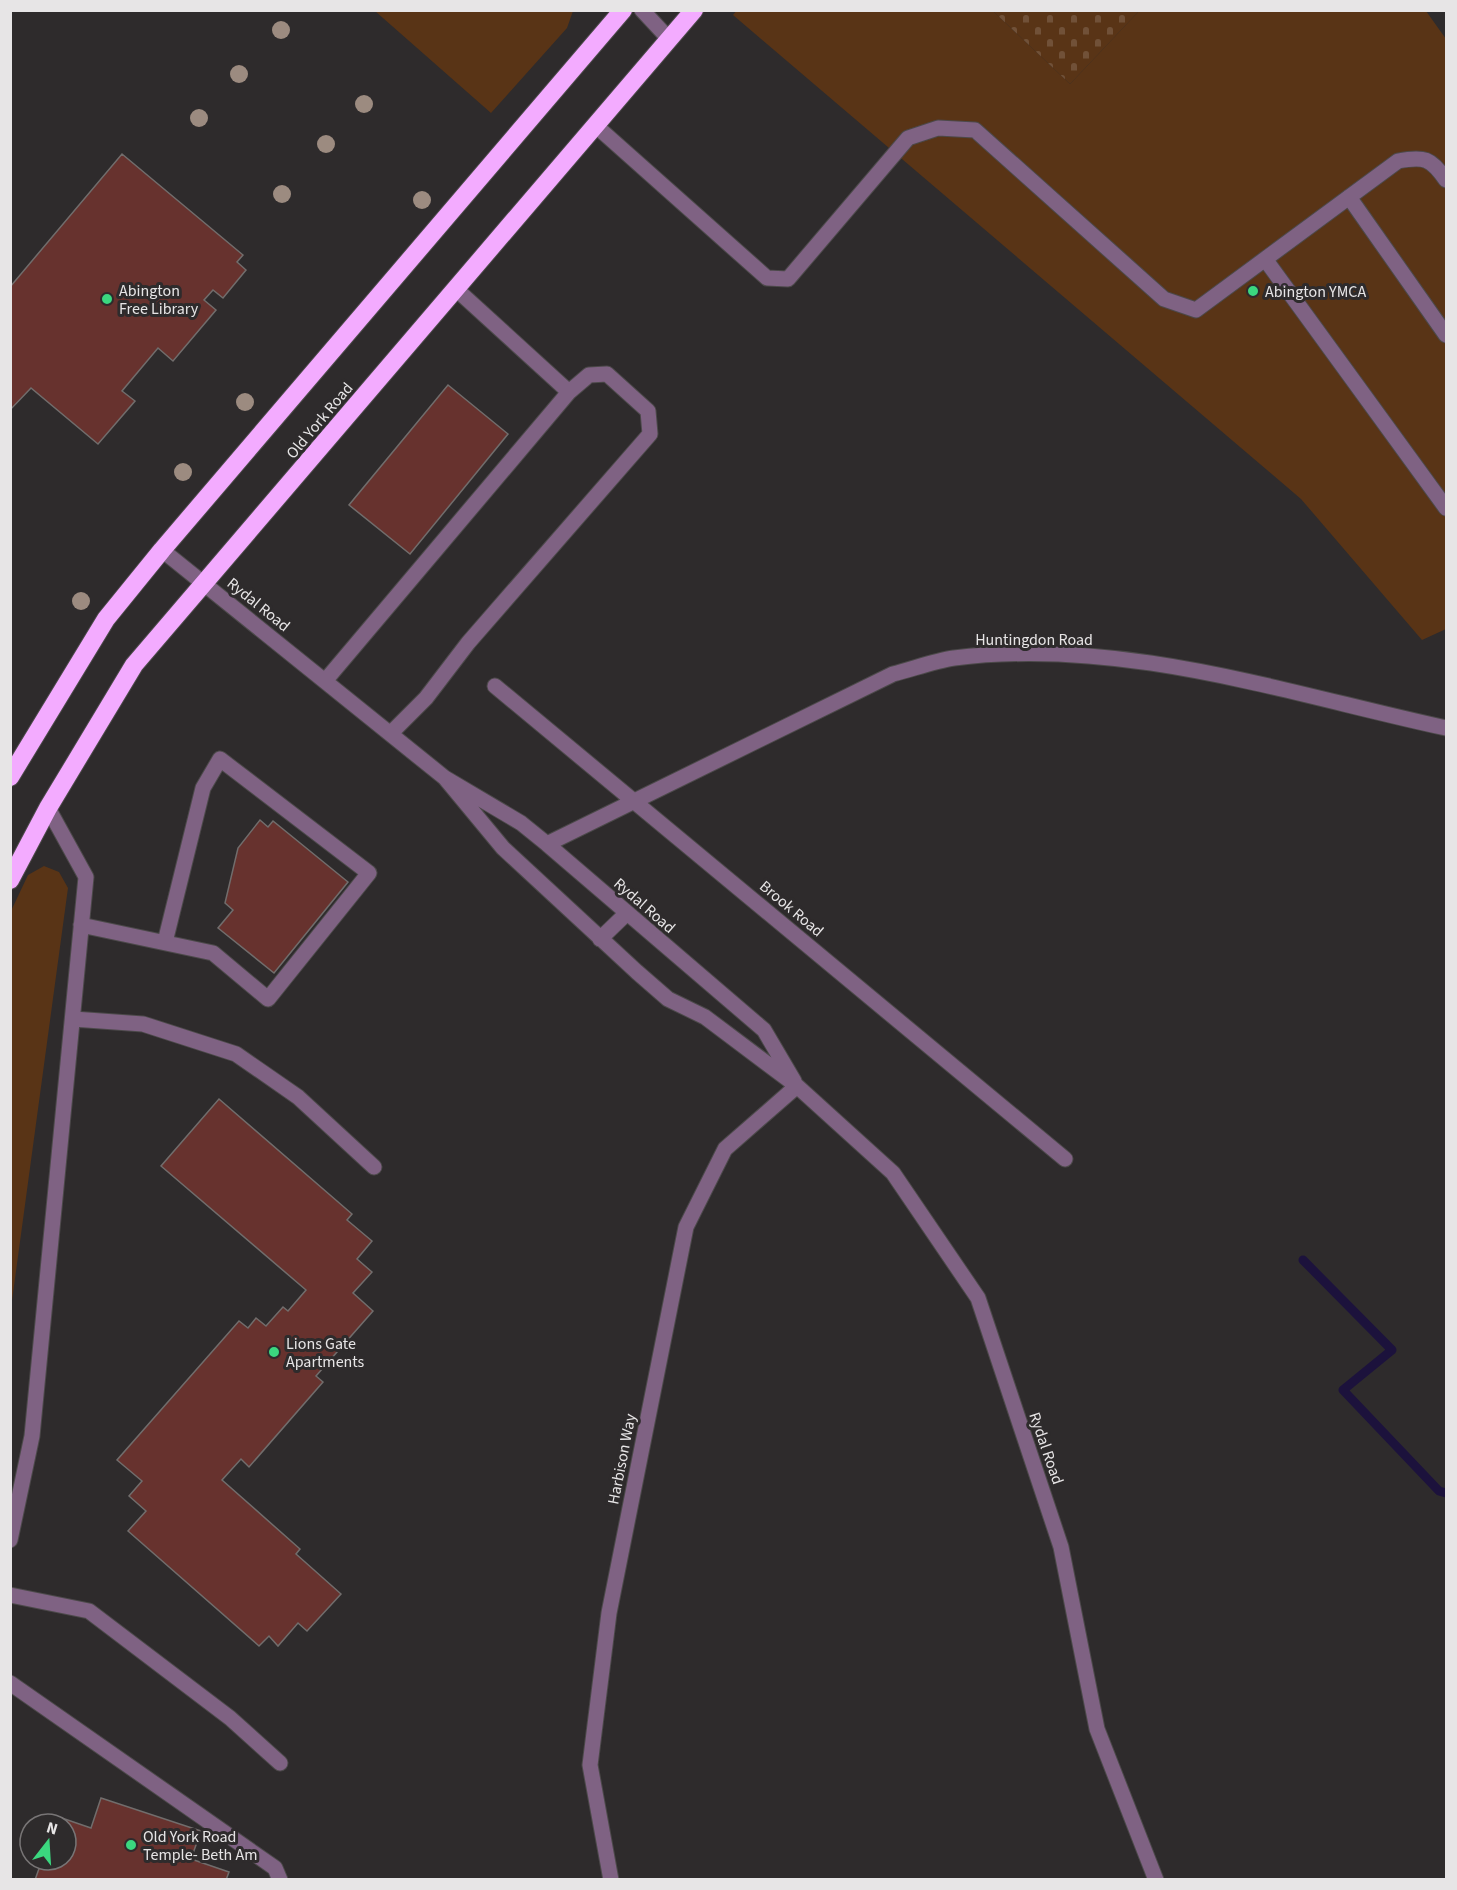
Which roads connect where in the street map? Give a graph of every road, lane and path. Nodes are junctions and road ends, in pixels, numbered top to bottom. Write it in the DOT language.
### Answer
graph roads {
  1 [pos="623,10"];
  2 [pos="642,10"];
  3 [pos="694,10"];
  4 [pos="669,39"];
  5 [pos="595,125"];
  6 [pos="1446,180"];
  7 [pos="1349,197"];
  8 [pos="1265,259"];
  9 [pos="456,289"];
  10 [pos="1446,334"];
  11 [pos="569,392"];
  12 [pos="1446,508"];
  13 [pos="162,550"];
  14 [pos="205,584"];
  15 [pos="326,681"];
  16 [pos="495,686"];
  17 [pos="1446,728"];
  18 [pos="391,733"];
  19 [pos="13,767"];
  20 [pos="445,778"];
  21 [pos="635,801"];
  22 [pos="48,808"];
  23 [pos="547,844"];
  24 [pos="10,880"];
  25 [pos="627,913"];
  26 [pos="81,925"];
  27 [pos="600,939"];
  28 [pos="165,942"];
  29 [pos="73,1019"];
  30 [pos="797,1086"];
  31 [pos="1065,1159"];
  32 [pos="374,1167"];
  33 [pos="10,1540"];
  34 [pos="10,1595"];
  35 [pos="10,1683"];
  36 [pos="280,1763"];
  37 [pos="279,1880"];
  38 [pos="611,1880"];
  39 [pos="1156,1880"];
  1 -- 13 [label="highway, Old York Road"];
  2 -- 4 [label="street"];
  3 -- 4 [label="highway, Old York Road"];
  4 -- 5 [label="highway, Old York Road"];
  5 -- 8 [label="street"];
  5 -- 9 [label="highway, Old York Road"];
  6 -- 7 [label="street"];
  7 -- 8 [label="street"];
  7 -- 10 [label="street"];
  8 -- 12 [label="street"];
  9 -- 11 [label="street"];
  9 -- 14 [label="highway, Old York Road"];
  11 -- 15 [label="street"];
  11 -- 18 [label="street"];
  13 -- 14 [label="street, Rydal Road"];
  13 -- 19 [label="highway, Old York Road"];
  14 -- 15 [label="street, Rydal Road"];
  14 -- 22 [label="highway, Old York Road"];
  15 -- 18 [label="street, Rydal Road"];
  16 -- 21 [label="street, Brook Road"];
  17 -- 21 [label="street, Huntingdon Road"];
  18 -- 20 [label="street, Rydal Road"];
  20 -- 23 [label="street, Rydal Road"];
  20 -- 27 [label="street, Rydal Road"];
  21 -- 23 [label="street, Huntingdon Road"];
  21 -- 31 [label="street, Brook Road"];
  22 -- 24 [label="highway, Old York Road"];
  22 -- 26 [label="street"];
  23 -- 25 [label="street, Rydal Road"];
  25 -- 27 [label="street"];
  25 -- 30 [label="street, Rydal Road"];
  26 -- 28 [label="street"];
  26 -- 29 [label="street"];
  27 -- 30 [label="street, Rydal Road"];
  28 -- 28 [label="street"];
  29 -- 32 [label="street"];
  29 -- 33 [label="street"];
  30 -- 38 [label="street, Harbison Way"];
  30 -- 39 [label="street, Rydal Road"];
  34 -- 36 [label="street"];
  35 -- 37 [label="street"];
}
